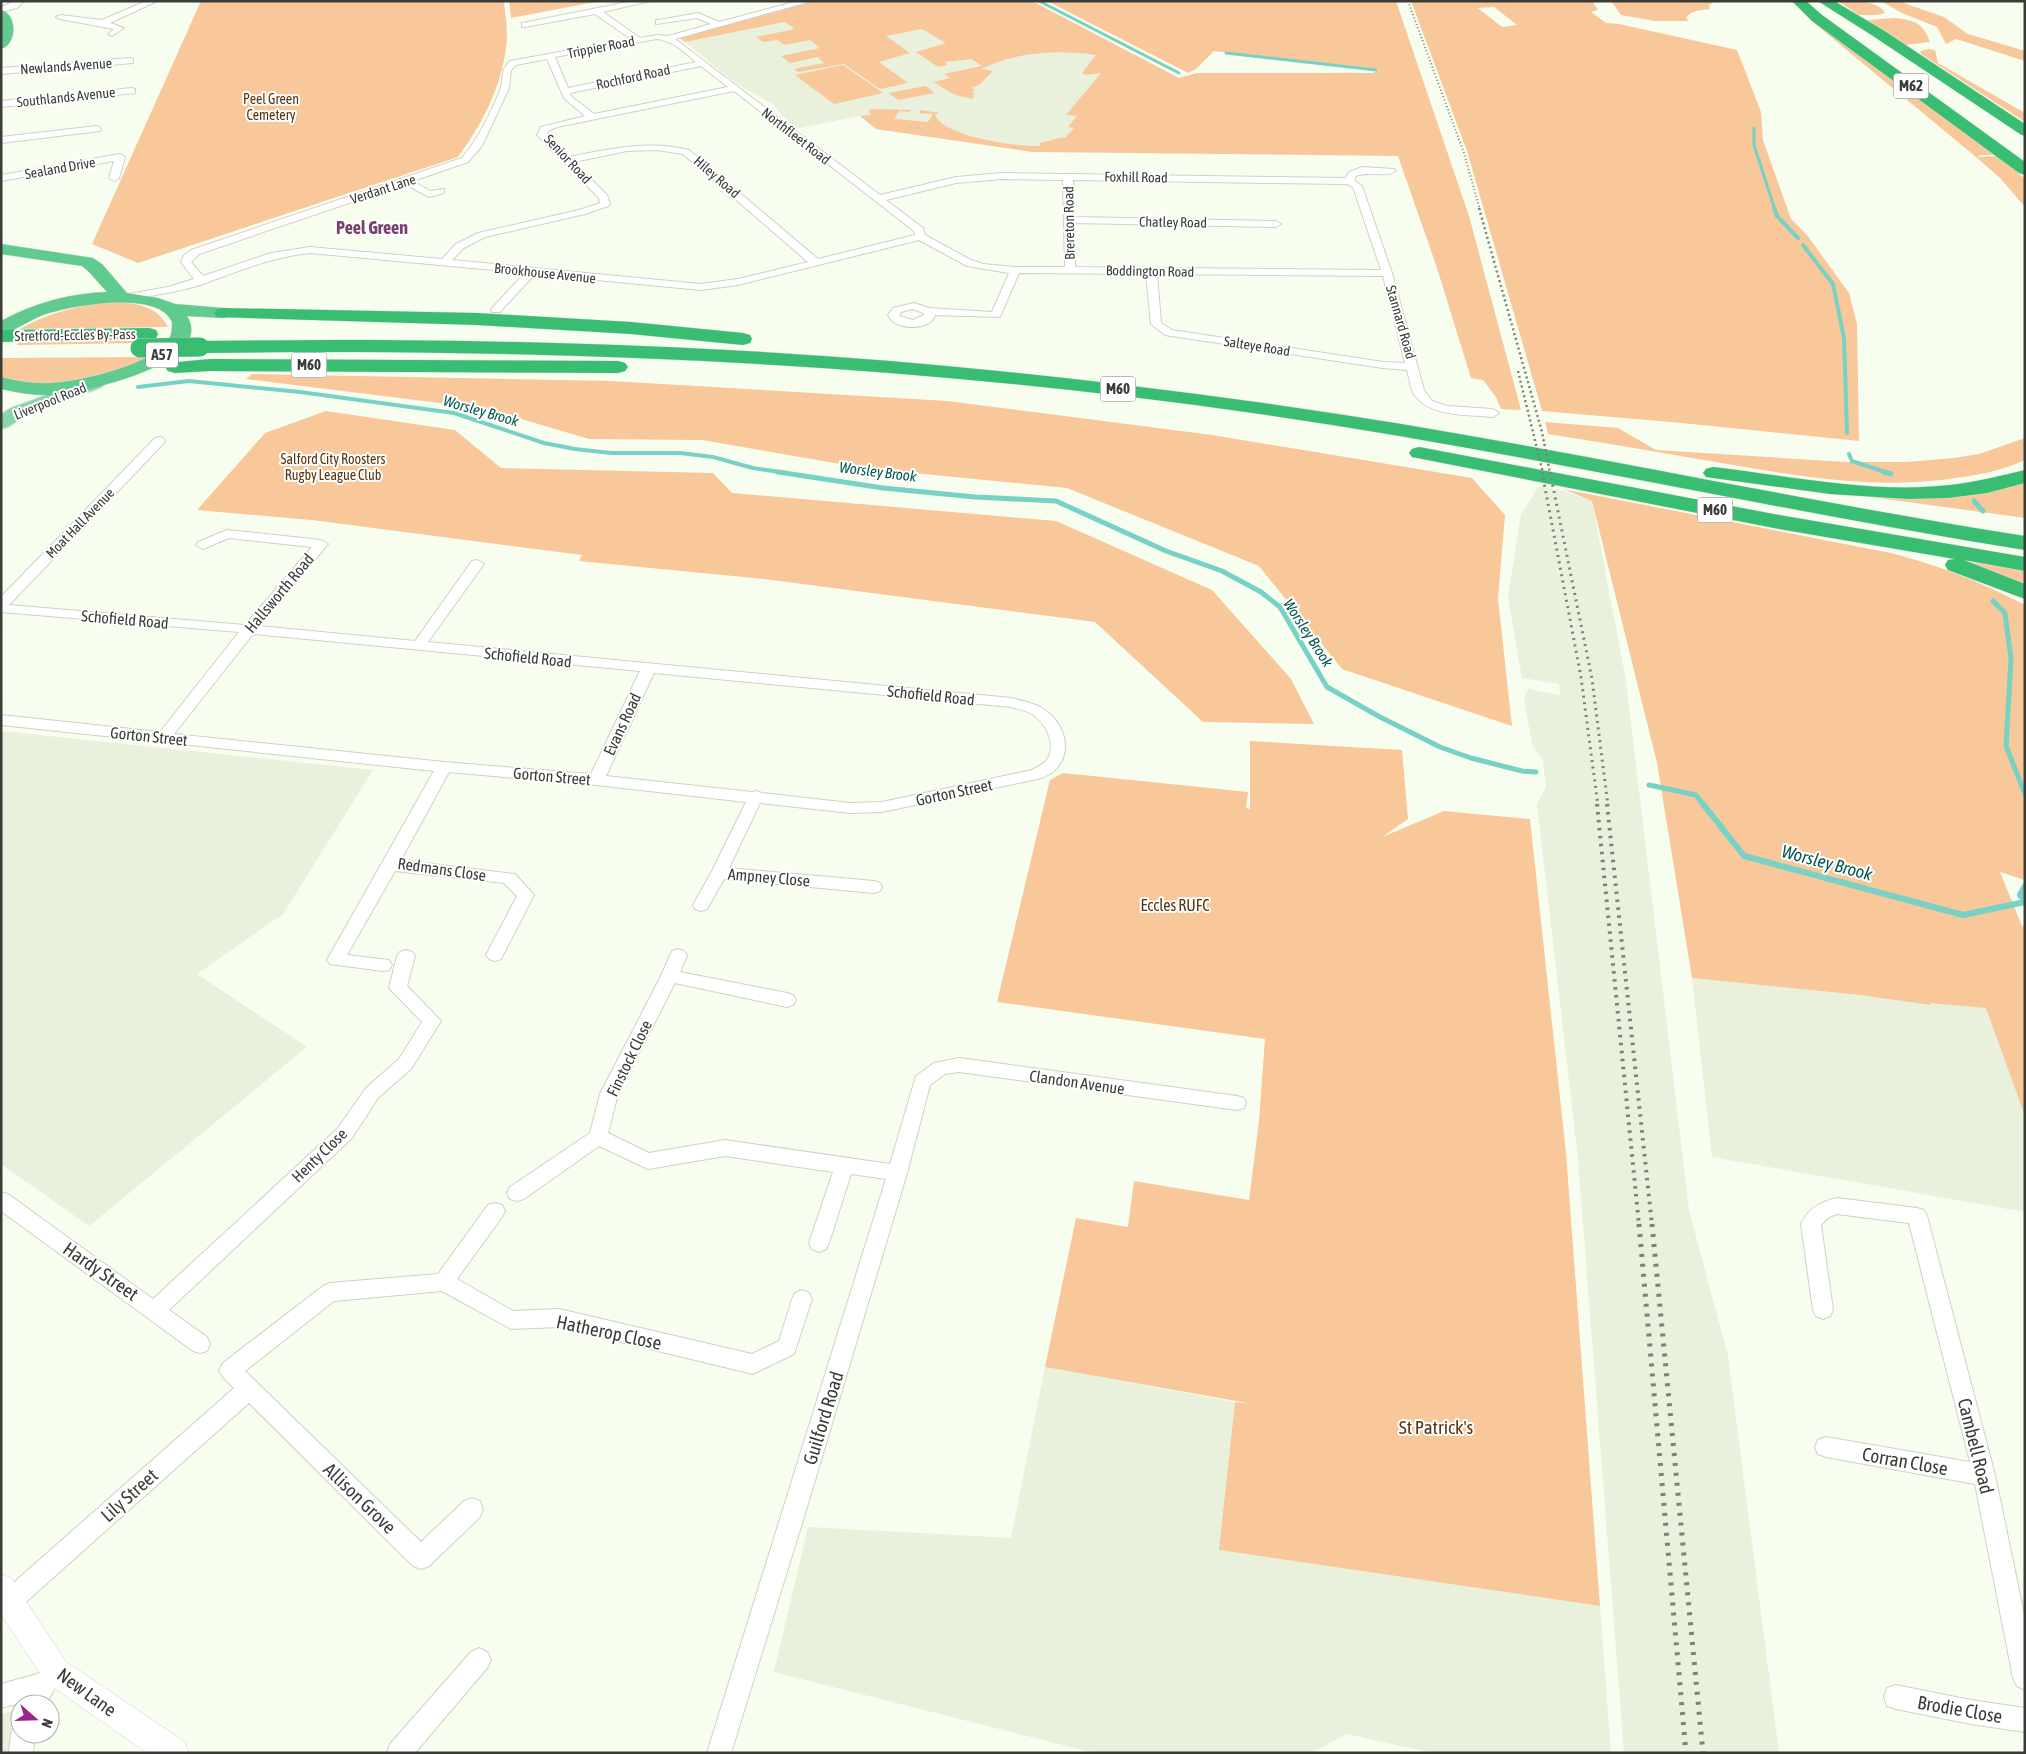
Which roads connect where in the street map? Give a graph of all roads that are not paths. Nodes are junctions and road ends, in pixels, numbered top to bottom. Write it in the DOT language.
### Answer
graph roads {
  1 [pos="20,1"];
  2 [pos="153,1"];
  3 [pos="646,1"];
  4 [pos="1799,1"];
  5 [pos="1824,1"];
  6 [pos="801,2"];
  7 [pos="1,10"];
  8 [pos="596,11"];
  9 [pos="1,14"];
  10 [pos="1844,14"];
  11 [pos="60,17"];
  12 [pos="659,22"];
  13 [pos="103,23"];
  14 [pos="717,24"];
  15 [pos="525,25"];
  16 [pos="112,34"];
  17 [pos="668,38"];
  18 [pos="638,40"];
  19 [pos="1,45"];
  20 [pos="550,56"];
  21 [pos="130,61"];
  22 [pos="702,63"];
  23 [pos="1,71"];
  24 [pos="735,88"];
  25 [pos="132,91"];
  26 [pos="564,91"];
  27 [pos="1,104"];
  28 [pos="593,118"];
  29 [pos="97,129"];
  30 [pos="2025,131"];
  31 [pos="1,140"];
  32 [pos="2025,140"];
  33 [pos="2025,156"];
  34 [pos="568,160"];
  35 [pos="2025,170"];
  36 [pos="1391,171"];
  37 [pos="1068,176"];
  38 [pos="1,178"];
  39 [pos="114,178"];
  40 [pos="407,181"];
  41 [pos="1349,181"];
  42 [pos="441,191"];
  43 [pos="878,199"];
  44 [pos="1069,220"];
  45 [pos="1276,224"];
  46 [pos="920,237"];
  47 [pos="1,249"];
  48 [pos="33,255"];
  49 [pos="815,262"];
  50 [pos="444,263"];
  51 [pos="1015,270"];
  52 [pos="1070,271"];
  53 [pos="1151,271"];
  54 [pos="532,272"];
  55 [pos="1387,274"];
  56 [pos="201,281"];
  57 [pos="121,298"];
  58 [pos="168,301"];
  59 [pos="496,310"];
  60 [pos="40,311"];
  61 [pos="928,311"];
  62 [pos="1,315"];
  63 [pos="1,329"];
  64 [pos="1,336"];
  65 [pos="204,340"];
  66 [pos="17,345"];
  67 [pos="794,346"];
  68 [pos="642,367"];
  69 [pos="1413,367"];
  70 [pos="102,381"];
  71 [pos="4,384"];
  72 [pos="1493,413"];
  73 [pos="4,421"];
  74 [pos="159,441"];
  75 [pos="1406,450"];
  76 [pos="1689,471"];
  77 [pos="2025,476"];
  78 [pos="1779,522"];
  79 [pos="2025,528"];
  80 [pos="2025,543"];
  81 [pos="203,545"];
  82 [pos="2025,548"];
  83 [pos="477,564"];
  84 [pos="2025,564"];
  85 [pos="2025,592"];
  86 [pos="1,607"];
  87 [pos="249,629"];
  88 [pos="418,646"];
  89 [pos="648,668"];
  90 [pos="1,720"];
  91 [pos="1050,722"];
  92 [pos="163,738"];
  93 [pos="444,767"];
  94 [pos="596,780"];
  95 [pos="756,796"];
  96 [pos="390,865"];
  97 [pos="719,873"];
  98 [pos="874,887"];
  99 [pos="701,905"];
  100 [pos="495,955"];
  101 [pos="678,955"];
  102 [pos="406,956"];
  103 [pos="383,965"];
  104 [pos="670,976"];
  105 [pos="787,1000"];
  106 [pos="922,1081"];
  107 [pos="1237,1103"];
  108 [pos="598,1137"];
  109 [pos="845,1165"];
  110 [pos="897,1173"];
  111 [pos="517,1193"];
  112 [pos="1,1200"];
  113 [pos="495,1211"];
  114 [pos="819,1243"];
  115 [pos="444,1282"];
  116 [pos="802,1299"];
  117 [pos="155,1310"];
  118 [pos="1823,1310"];
  119 [pos="200,1344"];
  120 [pos="248,1389"];
  121 [pos="1826,1447"];
  122 [pos="1984,1475"];
  123 [pos="472,1509"];
  124 [pos="6,1594"];
  125 [pos="479,1660"];
  126 [pos="2025,1678"];
  127 [pos="44,1687"];
  128 [pos="1,1696"];
  129 [pos="1896,1697"];
  130 [pos="2025,1720"];
  131 [pos="174,1753"];
  132 [pos="399,1753"];
  133 [pos="719,1753"];
  1 -- 7 [label="street"];
  2 -- 13 [label="street"];
  3 -- 8 [label="street"];
  4 -- 33 [label="highway, M62"];
  4 -- 35 [label="highway, M62"];
  5 -- 10 [label="highway, M62"];
  6 -- 14 [label="street, Trippier Road"];
  8 -- 15 [label="street"];
  8 -- 18 [label="street"];
  9 -- 19 [label="highway"];
  10 -- 30 [label="highway, M62"];
  10 -- 32 [label="highway, M62"];
  11 -- 13 [label="street"];
  12 -- 14 [label="street"];
  13 -- 16 [label="street"];
  14 -- 17 [label="street, Trippier Road"];
  17 -- 18 [label="street, Trippier Road"];
  17 -- 22 [label="street, Northfleet Road"];
  18 -- 20 [label="street, Trippier Road"];
  20 -- 26 [label="street, Trippier Road"];
  20 -- 40 [label="street, Verdant Lane"];
  21 -- 23 [label="street, Newlands Avenue"];
  22 -- 24 [label="street, Northfleet Road"];
  22 -- 26 [label="street, Rochford Road"];
  24 -- 28 [label="street, Senior Road"];
  24 -- 43 [label="street, Northfleet Road"];
  25 -- 27 [label="street, Southlands Avenue"];
  26 -- 28 [label="street, Trippier Road"];
  28 -- 34 [label="street, Senior Road"];
  29 -- 31 [label="street"];
  34 -- 49 [label="street, Hiley Road"];
  34 -- 50 [label="street, Senior Road"];
  36 -- 41 [label="street, Foxhill Road"];
  37 -- 41 [label="street, Foxhill Road"];
  37 -- 43 [label="street, Foxhill Road"];
  37 -- 44 [label="street, Brereton Road"];
  38 -- 39 [label="street, Sealand Drive"];
  40 -- 42 [label="street"];
  40 -- 56 [label="street, Verdant Lane"];
  41 -- 55 [label="street, Stannard Road"];
  43 -- 46 [label="street, Northfleet Road"];
  44 -- 45 [label="street, Chatley Road"];
  44 -- 52 [label="street, Brereton Road"];
  46 -- 49 [label="street, Brookhouse Avenue"];
  46 -- 51 [label="street, Boddington Road"];
  47 -- 48 [label="highway"];
  48 -- 57 [label="highway"];
  48 -- 60 [label="highway"];
  49 -- 54 [label="street, Brookhouse Avenue"];
  50 -- 54 [label="street, Brookhouse Avenue"];
  50 -- 56 [label="street, Brookhouse Avenue"];
  51 -- 52 [label="street, Boddington Road"];
  51 -- 61 [label="street"];
  52 -- 53 [label="street, Boddington Road"];
  53 -- 55 [label="street, Boddington Road"];
  53 -- 69 [label="street, Salteye Road"];
  54 -- 59 [label="street"];
  55 -- 69 [label="street, Stannard Road"];
  56 -- 58 [label="street, Brookhouse Avenue"];
  57 -- 58 [label="highway"];
  57 -- 60 [label="highway"];
  58 -- 67 [label="highway"];
  58 -- 70 [label="highway, A57"];
  60 -- 62 [label="highway"];
  60 -- 63 [label="highway"];
  64 -- 66 [label="highway, Stretford-Eccles By-Pass / M60"];
  65 -- 66 [label="highway, Stretford-Eccles By-Pass / M60, bridge"];
  65 -- 67 [label="highway, M60"];
  65 -- 68 [label="highway"];
  65 -- 80 [label="highway, M60"];
  67 -- 76 [label="highway, M60"];
  68 -- 70 [label="highway, M60"];
  68 -- 75 [label="highway, M60"];
  69 -- 72 [label="street, Stannard Road"];
  70 -- 71 [label="highway, A57"];
  70 -- 73 [label="main road, Liverpool Road / A57"];
  71 -- 73 [label="main road, Liverpool Road / A57"];
  74 -- 86 [label="street, Moat Hall Avenue"];
  75 -- 78 [label="highway, M60"];
  75 -- 82 [label="highway, M60"];
  76 -- 77 [label="highway, M60"];
  76 -- 79 [label="highway, M60"];
  78 -- 84 [label="highway, M60"];
  78 -- 85 [label="highway, M60"];
  81 -- 87 [label="street, Hallsworth Road"];
  83 -- 88 [label="street"];
  86 -- 87 [label="street, Schofield Road"];
  87 -- 88 [label="street, Schofield Road"];
  87 -- 92 [label="street, Hallsworth Road"];
  88 -- 89 [label="street, Schofield Road"];
  89 -- 91 [label="street, Schofield Road"];
  89 -- 94 [label="street, Evans Road"];
  90 -- 92 [label="street, Gorton Street"];
  91 -- 95 [label="street, Gorton Street"];
  92 -- 93 [label="street, Gorton Street"];
  93 -- 94 [label="street, Gorton Street"];
  93 -- 96 [label="street, Redmans Close"];
  94 -- 95 [label="street, Gorton Street"];
  95 -- 97 [label="street, Ampney Close"];
  96 -- 100 [label="street, Redmans Close"];
  96 -- 103 [label="street"];
  97 -- 98 [label="street, Ampney Close"];
  97 -- 99 [label="street"];
  101 -- 104 [label="street, Finstock Close"];
  102 -- 117 [label="street, Henty Close"];
  104 -- 105 [label="street"];
  104 -- 108 [label="street, Finstock Close"];
  106 -- 107 [label="street, Clandon Avenue"];
  106 -- 110 [label="street, Guilford Road"];
  108 -- 109 [label="street"];
  108 -- 111 [label="street"];
  109 -- 110 [label="street"];
  109 -- 114 [label="street"];
  110 -- 133 [label="street, Guilford Road"];
  112 -- 117 [label="street, Hardy Street"];
  113 -- 115 [label="street"];
  115 -- 116 [label="street, Hatherop Close"];
  115 -- 120 [label="street"];
  117 -- 119 [label="street, Hardy Street"];
  118 -- 122 [label="street, Cambell Road"];
  120 -- 123 [label="street, Allison Grove"];
  120 -- 124 [label="street, Lily Street"];
  121 -- 122 [label="street, Corran Close"];
  122 -- 126 [label="street, Cambell Road"];
  124 -- 127 [label="street, New Lane"];
  125 -- 132 [label="street"];
  127 -- 128 [label="street"];
  127 -- 131 [label="street, New Lane"];
  129 -- 130 [label="street, Brodie Close"];
}
